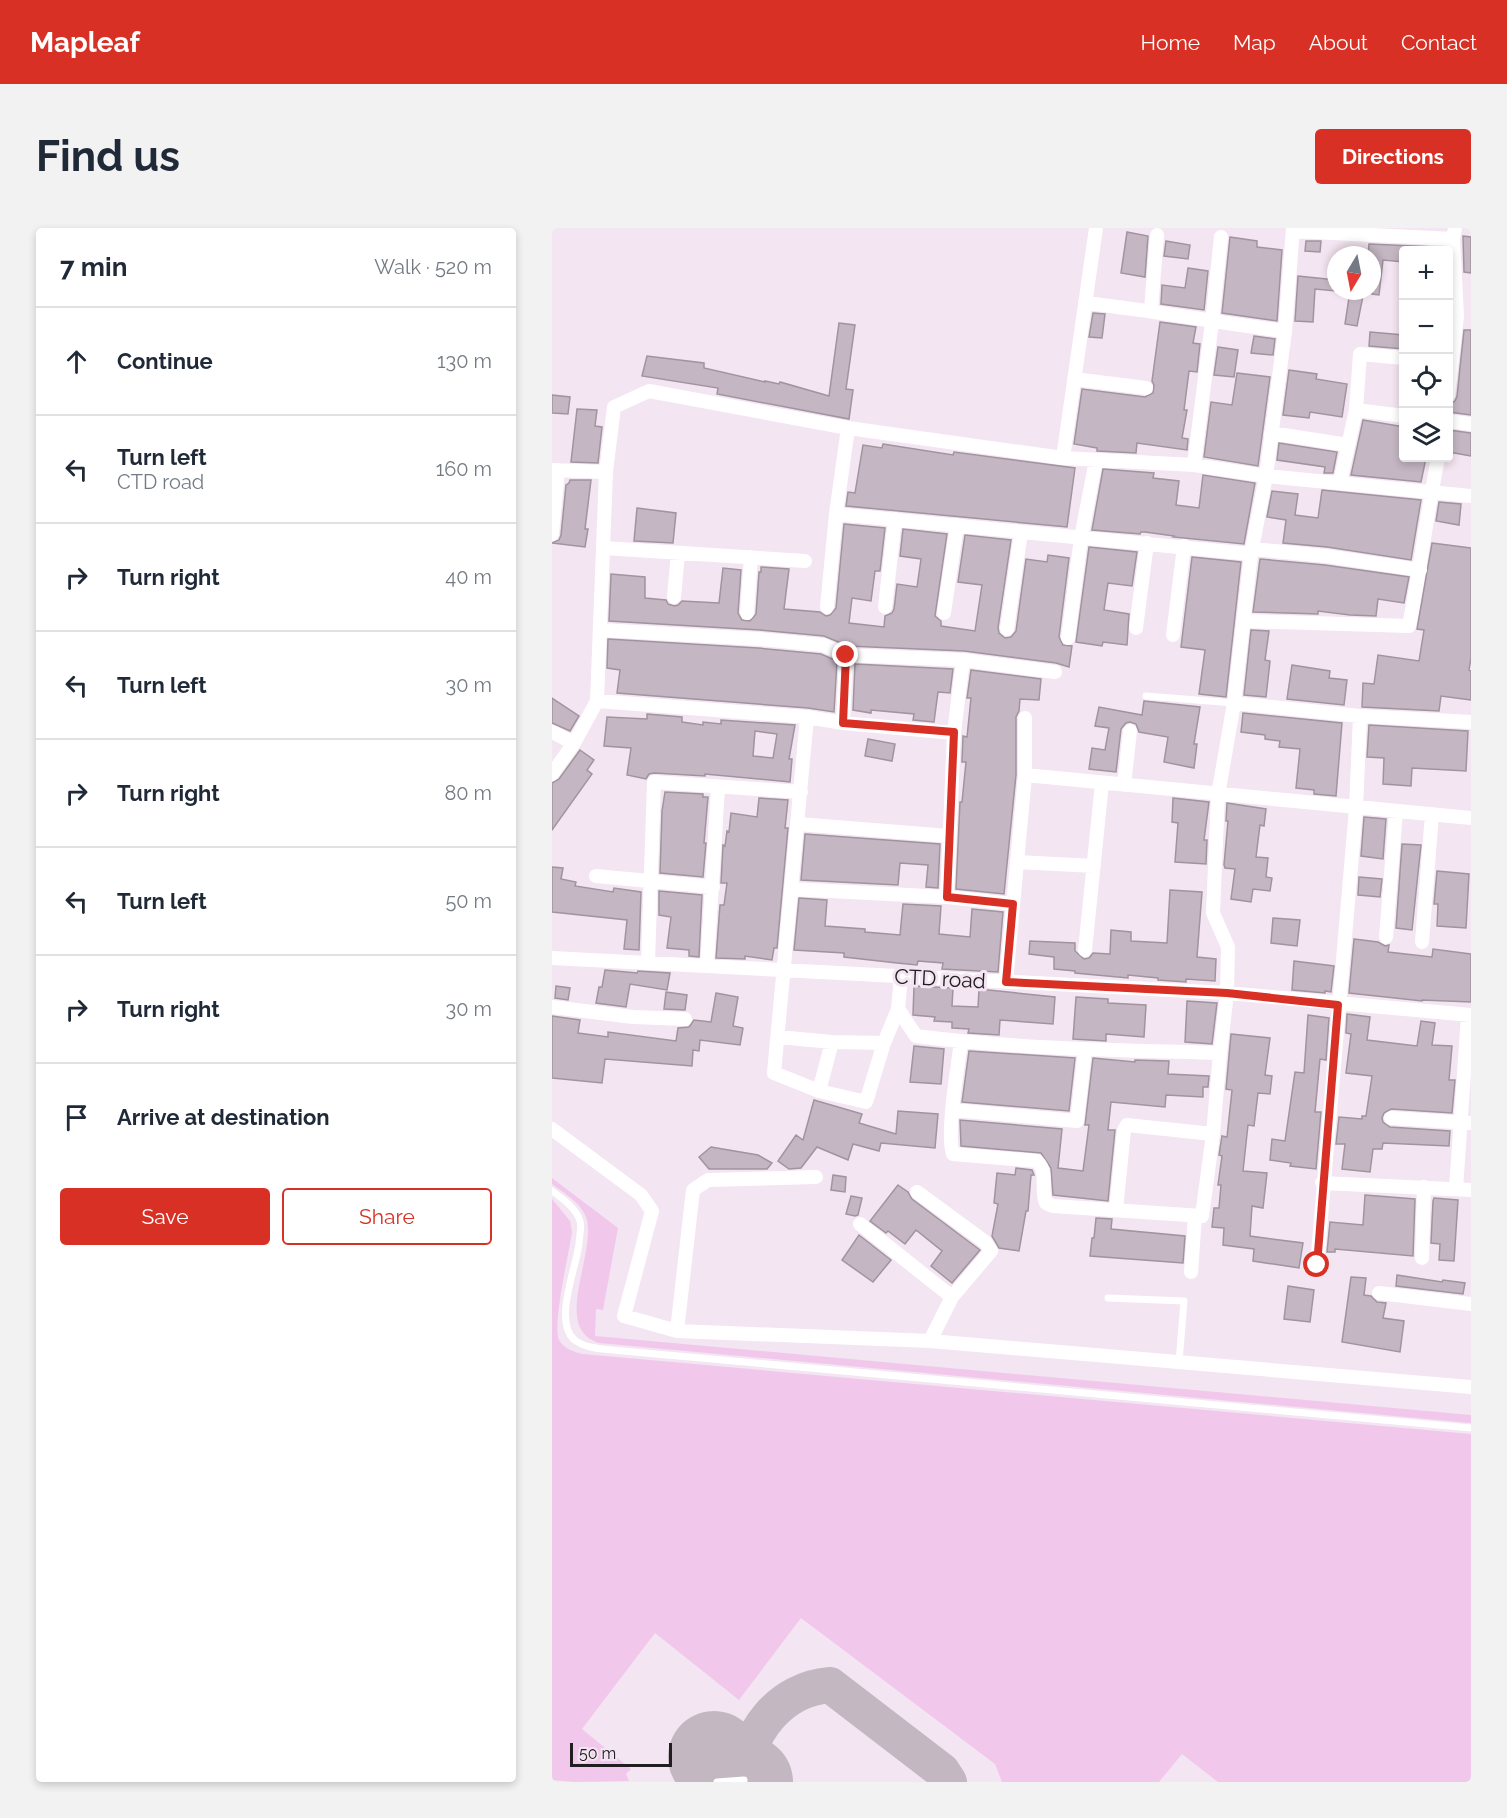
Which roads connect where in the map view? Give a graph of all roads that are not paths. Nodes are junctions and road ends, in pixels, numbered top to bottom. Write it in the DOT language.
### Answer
graph roads {
  1 [pos="1096,228"];
  2 [pos="1293,229"];
  3 [pos="1454,234"];
  4 [pos="1157,235"];
  5 [pos="1221,237"];
  6 [pos="1085,303"];
  7 [pos="1151,310"];
  8 [pos="1212,322"];
  9 [pos="1285,331"];
  10 [pos="1451,354"];
  11 [pos="1399,358"];
  12 [pos="1074,379"];
  13 [pos="1146,388"];
  14 [pos="1356,410"];
  15 [pos="1399,415"];
  16 [pos="1453,422"];
  17 [pos="1471,424"];
  18 [pos="848,428"];
  19 [pos="1271,433"];
  20 [pos="1348,445"];
  21 [pos="1063,458"];
  22 [pos="1096,460"];
  23 [pos="1437,462"];
  24 [pos="1194,465"];
  25 [pos="555,470"];
  26 [pos="606,472"];
  27 [pos="1266,476"];
  28 [pos="1340,482"];
  29 [pos="1431,492"];
  30 [pos="1471,496"];
  31 [pos="836,514"];
  32 [pos="896,519"];
  33 [pos="957,525"];
  34 [pos="1021,532"];
  35 [pos="552,534"];
  36 [pos="1081,538"];
  37 [pos="1147,543"];
  38 [pos="1184,546"];
  39 [pos="604,548"];
  40 [pos="1252,551"];
  41 [pos="678,553"];
  42 [pos="751,558"];
  43 [pos="805,561"];
  44 [pos="1420,570"];
  45 [pos="674,597"];
  46 [pos="827,607"];
  47 [pos="885,607"];
  48 [pos="944,613"];
  49 [pos="747,614"];
  50 [pos="1243,621"];
  51 [pos="1136,628"];
  52 [pos="1008,629"];
  53 [pos="601,630"];
  54 [pos="1173,635"];
  55 [pos="1068,638"];
  56 [pos="846,655"];
  57 [pos="963,660"];
  58 [pos="1055,672"];
  59 [pos="1146,696"];
  60 [pos="597,701"];
  61 [pos="1234,703"];
  62 [pos="1360,716"];
  63 [pos="807,717"];
  64 [pos="1025,718"];
  65 [pos="1471,722"];
  66 [pos="843,723"];
  67 [pos="1130,731"];
  68 [pos="552,732"];
  69 [pos="954,732"];
  70 [pos="574,743"];
  71 [pos="552,774"];
  72 [pos="1024,775"];
  73 [pos="1102,783"];
  74 [pos="1124,785"];
  75 [pos="718,787"];
  76 [pos="801,792"];
  77 [pos="1218,795"];
  78 [pos="1356,808"];
  79 [pos="1396,811"];
  80 [pos="1432,814"];
  81 [pos="1471,818"];
  82 [pos="798,824"];
  83 [pos="949,836"];
  84 [pos="1017,862"];
  85 [pos="1094,866"];
  86 [pos="596,876"];
  87 [pos="652,882"];
  88 [pos="713,887"];
  89 [pos="791,889"];
  90 [pos="947,897"];
  91 [pos="1013,904"];
  92 [pos="1386,937"];
  93 [pos="1422,942"];
  94 [pos="1085,950"];
  95 [pos="552,958"];
  96 [pos="648,962"];
  97 [pos="707,965"];
  98 [pos="784,970"];
  99 [pos="901,977"];
  100 [pos="1006,982"];
  101 [pos="1227,993"];
  102 [pos="1338,1005"];
  103 [pos="552,1007"];
  104 [pos="898,1009"];
  105 [pos="1470,1015"];
  106 [pos="685,1019"];
  107 [pos="778,1037"];
  108 [pos="961,1041"];
  109 [pos="832,1042"];
  110 [pos="884,1043"];
  111 [pos="1085,1050"];
  112 [pos="1220,1053"];
  113 [pos="819,1091"];
  114 [pos="952,1110"];
  115 [pos="1391,1118"];
  116 [pos="1466,1123"];
  117 [pos="552,1130"];
  118 [pos="1213,1134"];
  119 [pos="816,1177"];
  120 [pos="1322,1183"];
  121 [pos="1424,1188"];
  122 [pos="1456,1189"];
  123 [pos="1471,1190"];
  124 [pos="552,1191"];
  125 [pos="917,1192"];
  126 [pos="1116,1210"];
  127 [pos="1196,1216"];
  128 [pos="860,1224"];
  129 [pos="1422,1258"];
  130 [pos="1317,1265"];
  131 [pos="1191,1272"];
  132 [pos="1379,1293"];
  133 [pos="952,1297"];
  134 [pos="1108,1298"];
  135 [pos="1471,1304"];
  136 [pos="677,1331"];
  137 [pos="930,1341"];
  138 [pos="1179,1362"];
  139 [pos="1471,1387"];
  140 [pos="1471,1428"];
  141 [pos="744,1780"];
  142 [pos="717,1782"];
  1 -- 6 [label="street"];
  2 -- 3 [label="street"];
  2 -- 9 [label="street"];
  3 -- 10 [label="street"];
  4 -- 7 [label="street"];
  5 -- 8 [label="street"];
  6 -- 7 [label="street"];
  6 -- 12 [label="street"];
  7 -- 8 [label="street"];
  8 -- 9 [label="street"];
  8 -- 24 [label="street"];
  9 -- 19 [label="street"];
  11 -- 14 [label="street"];
  12 -- 13 [label="street"];
  12 -- 21 [label="street"];
  14 -- 15 [label="street"];
  14 -- 20 [label="street"];
  16 -- 17 [label="street"];
  18 -- 21 [label="street"];
  18 -- 26 [label="street"];
  18 -- 31 [label="street"];
  19 -- 20 [label="street"];
  19 -- 27 [label="street"];
  20 -- 28 [label="street"];
  21 -- 22 [label="street"];
  22 -- 24 [label="street"];
  22 -- 36 [label="street"];
  23 -- 29 [label="street"];
  24 -- 27 [label="street"];
  25 -- 26 [label="street"];
  25 -- 35 [label="street"];
  26 -- 39 [label="street"];
  27 -- 28 [label="street"];
  27 -- 40 [label="street"];
  28 -- 29 [label="street"];
  29 -- 30 [label="street"];
  29 -- 44 [label="street"];
  31 -- 32 [label="street"];
  31 -- 46 [label="street"];
  32 -- 33 [label="street"];
  32 -- 47 [label="street"];
  33 -- 34 [label="street"];
  33 -- 48 [label="street"];
  34 -- 36 [label="street"];
  34 -- 52 [label="street"];
  36 -- 37 [label="street"];
  36 -- 55 [label="street"];
  37 -- 38 [label="street"];
  37 -- 51 [label="street"];
  38 -- 40 [label="street"];
  38 -- 54 [label="street"];
  39 -- 41 [label="street"];
  39 -- 53 [label="street"];
  40 -- 44 [label="street"];
  40 -- 50 [label="street"];
  41 -- 42 [label="street"];
  41 -- 45 [label="street"];
  42 -- 43 [label="street"];
  42 -- 49 [label="street"];
  44 -- 50 [label="street"];
  50 -- 61 [label="street"];
  53 -- 56 [label="street"];
  53 -- 60 [label="street"];
  56 -- 57 [label="street"];
  56 -- 66 [label="street"];
  57 -- 58 [label="street"];
  57 -- 69 [label="street"];
  59 -- 61 [label="lane"];
  60 -- 63 [label="street"];
  60 -- 70 [label="street"];
  61 -- 62 [label="street"];
  61 -- 77 [label="street"];
  62 -- 65 [label="street"];
  62 -- 78 [label="street"];
  63 -- 66 [label="street"];
  63 -- 76 [label="street"];
  64 -- 72 [label="street"];
  66 -- 69 [label="street"];
  67 -- 74 [label="street"];
  68 -- 70 [label="street"];
  69 -- 83 [label="street"];
  70 -- 71 [label="street"];
  72 -- 73 [label="street"];
  72 -- 84 [label="street"];
  73 -- 74 [label="street"];
  73 -- 85 [label="street"];
  74 -- 77 [label="street"];
  75 -- 76 [label="street"];
  75 -- 87 [label="street"];
  75 -- 88 [label="street"];
  76 -- 82 [label="street"];
  77 -- 78 [label="street"];
  77 -- 101 [label="street"];
  78 -- 79 [label="street"];
  78 -- 102 [label="street"];
  79 -- 80 [label="street"];
  79 -- 92 [label="street"];
  80 -- 81 [label="street"];
  80 -- 93 [label="street"];
  82 -- 83 [label="street"];
  82 -- 89 [label="street"];
  83 -- 90 [label="street"];
  84 -- 85 [label="street"];
  84 -- 91 [label="street"];
  85 -- 94 [label="street"];
  86 -- 87 [label="street"];
  87 -- 88 [label="street"];
  87 -- 96 [label="street"];
  88 -- 97 [label="street"];
  89 -- 90 [label="street"];
  89 -- 98 [label="street"];
  90 -- 91 [label="street"];
  91 -- 100 [label="street"];
  95 -- 96 [label="street, CTD road"];
  96 -- 97 [label="street, CTD road"];
  97 -- 98 [label="street, CTD road"];
  98 -- 99 [label="street, CTD road"];
  98 -- 107 [label="street"];
  99 -- 100 [label="street, CTD road"];
  99 -- 104 [label="street"];
  100 -- 101 [label="street, CTD road"];
  101 -- 102 [label="street, CTD road"];
  101 -- 112 [label="street"];
  102 -- 105 [label="street, CTD road"];
  102 -- 120 [label="street"];
  103 -- 106 [label="street"];
  104 -- 108 [label="street"];
  104 -- 110 [label="street"];
  105 -- 116 [label="street"];
  107 -- 109 [label="street"];
  107 -- 113 [label="street"];
  108 -- 111 [label="street"];
  108 -- 114 [label="street"];
  109 -- 110 [label="street"];
  109 -- 113 [label="street"];
  110 -- 113 [label="street"];
  111 -- 112 [label="street"];
  111 -- 114 [label="street"];
  112 -- 118 [label="street"];
  114 -- 126 [label="street"];
  115 -- 116 [label="street"];
  116 -- 122 [label="street"];
  117 -- 136 [label="street"];
  118 -- 126 [label="street"];
  118 -- 127 [label="street"];
  119 -- 136 [label="street"];
  120 -- 121 [label="street"];
  120 -- 130 [label="street"];
  121 -- 122 [label="street"];
  121 -- 129 [label="street"];
  122 -- 123 [label="street"];
  124 -- 140 [label="lane"];
  125 -- 133 [label="street"];
  126 -- 127 [label="street"];
  127 -- 131 [label="street"];
  128 -- 133 [label="street"];
  132 -- 135 [label="street"];
  133 -- 137 [label="street"];
  134 -- 138 [label="lane"];
  136 -- 137 [label="street"];
  137 -- 138 [label="street"];
  138 -- 139 [label="street"];
  141 -- 142 [label="lane"];
}
